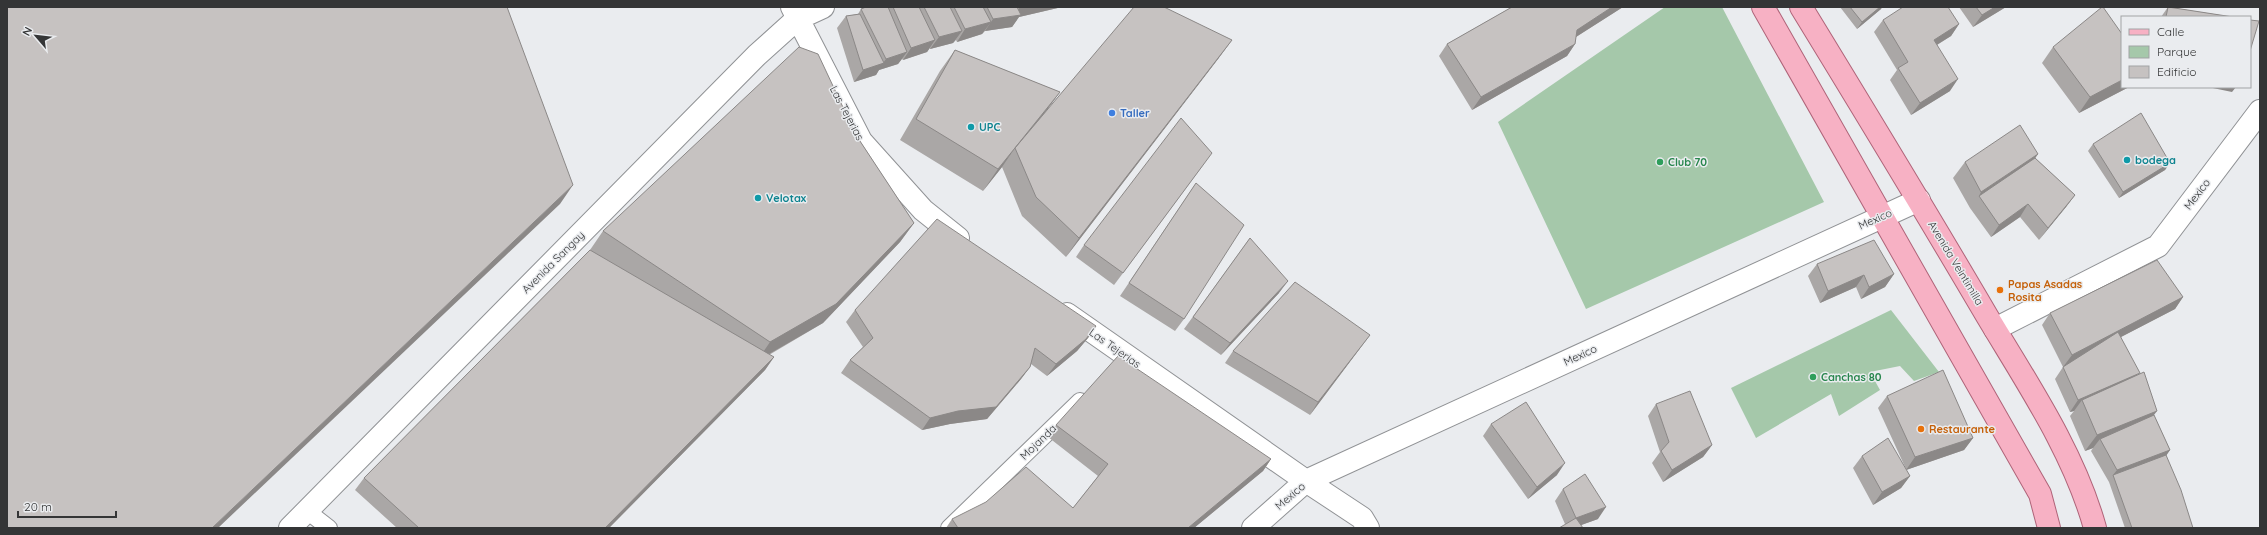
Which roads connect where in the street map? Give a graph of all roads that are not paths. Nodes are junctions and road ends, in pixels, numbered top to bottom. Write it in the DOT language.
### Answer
graph roads {
  1 [pos="823,7"];
  2 [pos="1763,7"];
  3 [pos="1801,7"];
  4 [pos="795,13"];
  5 [pos="2260,111"];
  6 [pos="1919,200"];
  7 [pos="1882,216"];
  8 [pos="977,251"];
  9 [pos="1047,300"];
  10 [pos="1995,329"];
  11 [pos="1092,389"];
  12 [pos="1306,481"];
  13 [pos="308,511"];
  14 [pos="290,528"];
  15 [pos="329,528"];
  16 [pos="949,528"];
  17 [pos="1253,528"];
  18 [pos="1368,528"];
  19 [pos="2049,528"];
  20 [pos="2095,528"];
  1 -- 4 [label="street, Avenida Sangay"];
  2 -- 7 [label="main road"];
  3 -- 6 [label="main road, Avenida Veintimilla"];
  4 -- 8 [label="street, Las Tejerias"];
  4 -- 13 [label="street, Avenida Sangay"];
  5 -- 10 [label="street, Mexico"];
  6 -- 7 [label="street, Mexico"];
  6 -- 10 [label="main road, Avenida Veintimilla"];
  7 -- 12 [label="street, Mexico"];
  7 -- 19 [label="main road"];
  9 -- 12 [label="street, Las Tejerias"];
  10 -- 20 [label="main road, Avenida Veintimilla"];
  11 -- 16 [label="lane, Mojanda"];
  12 -- 17 [label="street, Mexico"];
  12 -- 18 [label="street, Las Tejerias"];
  13 -- 14 [label="street, Avenida Sangay"];
  13 -- 15 [label="lane"];
}
